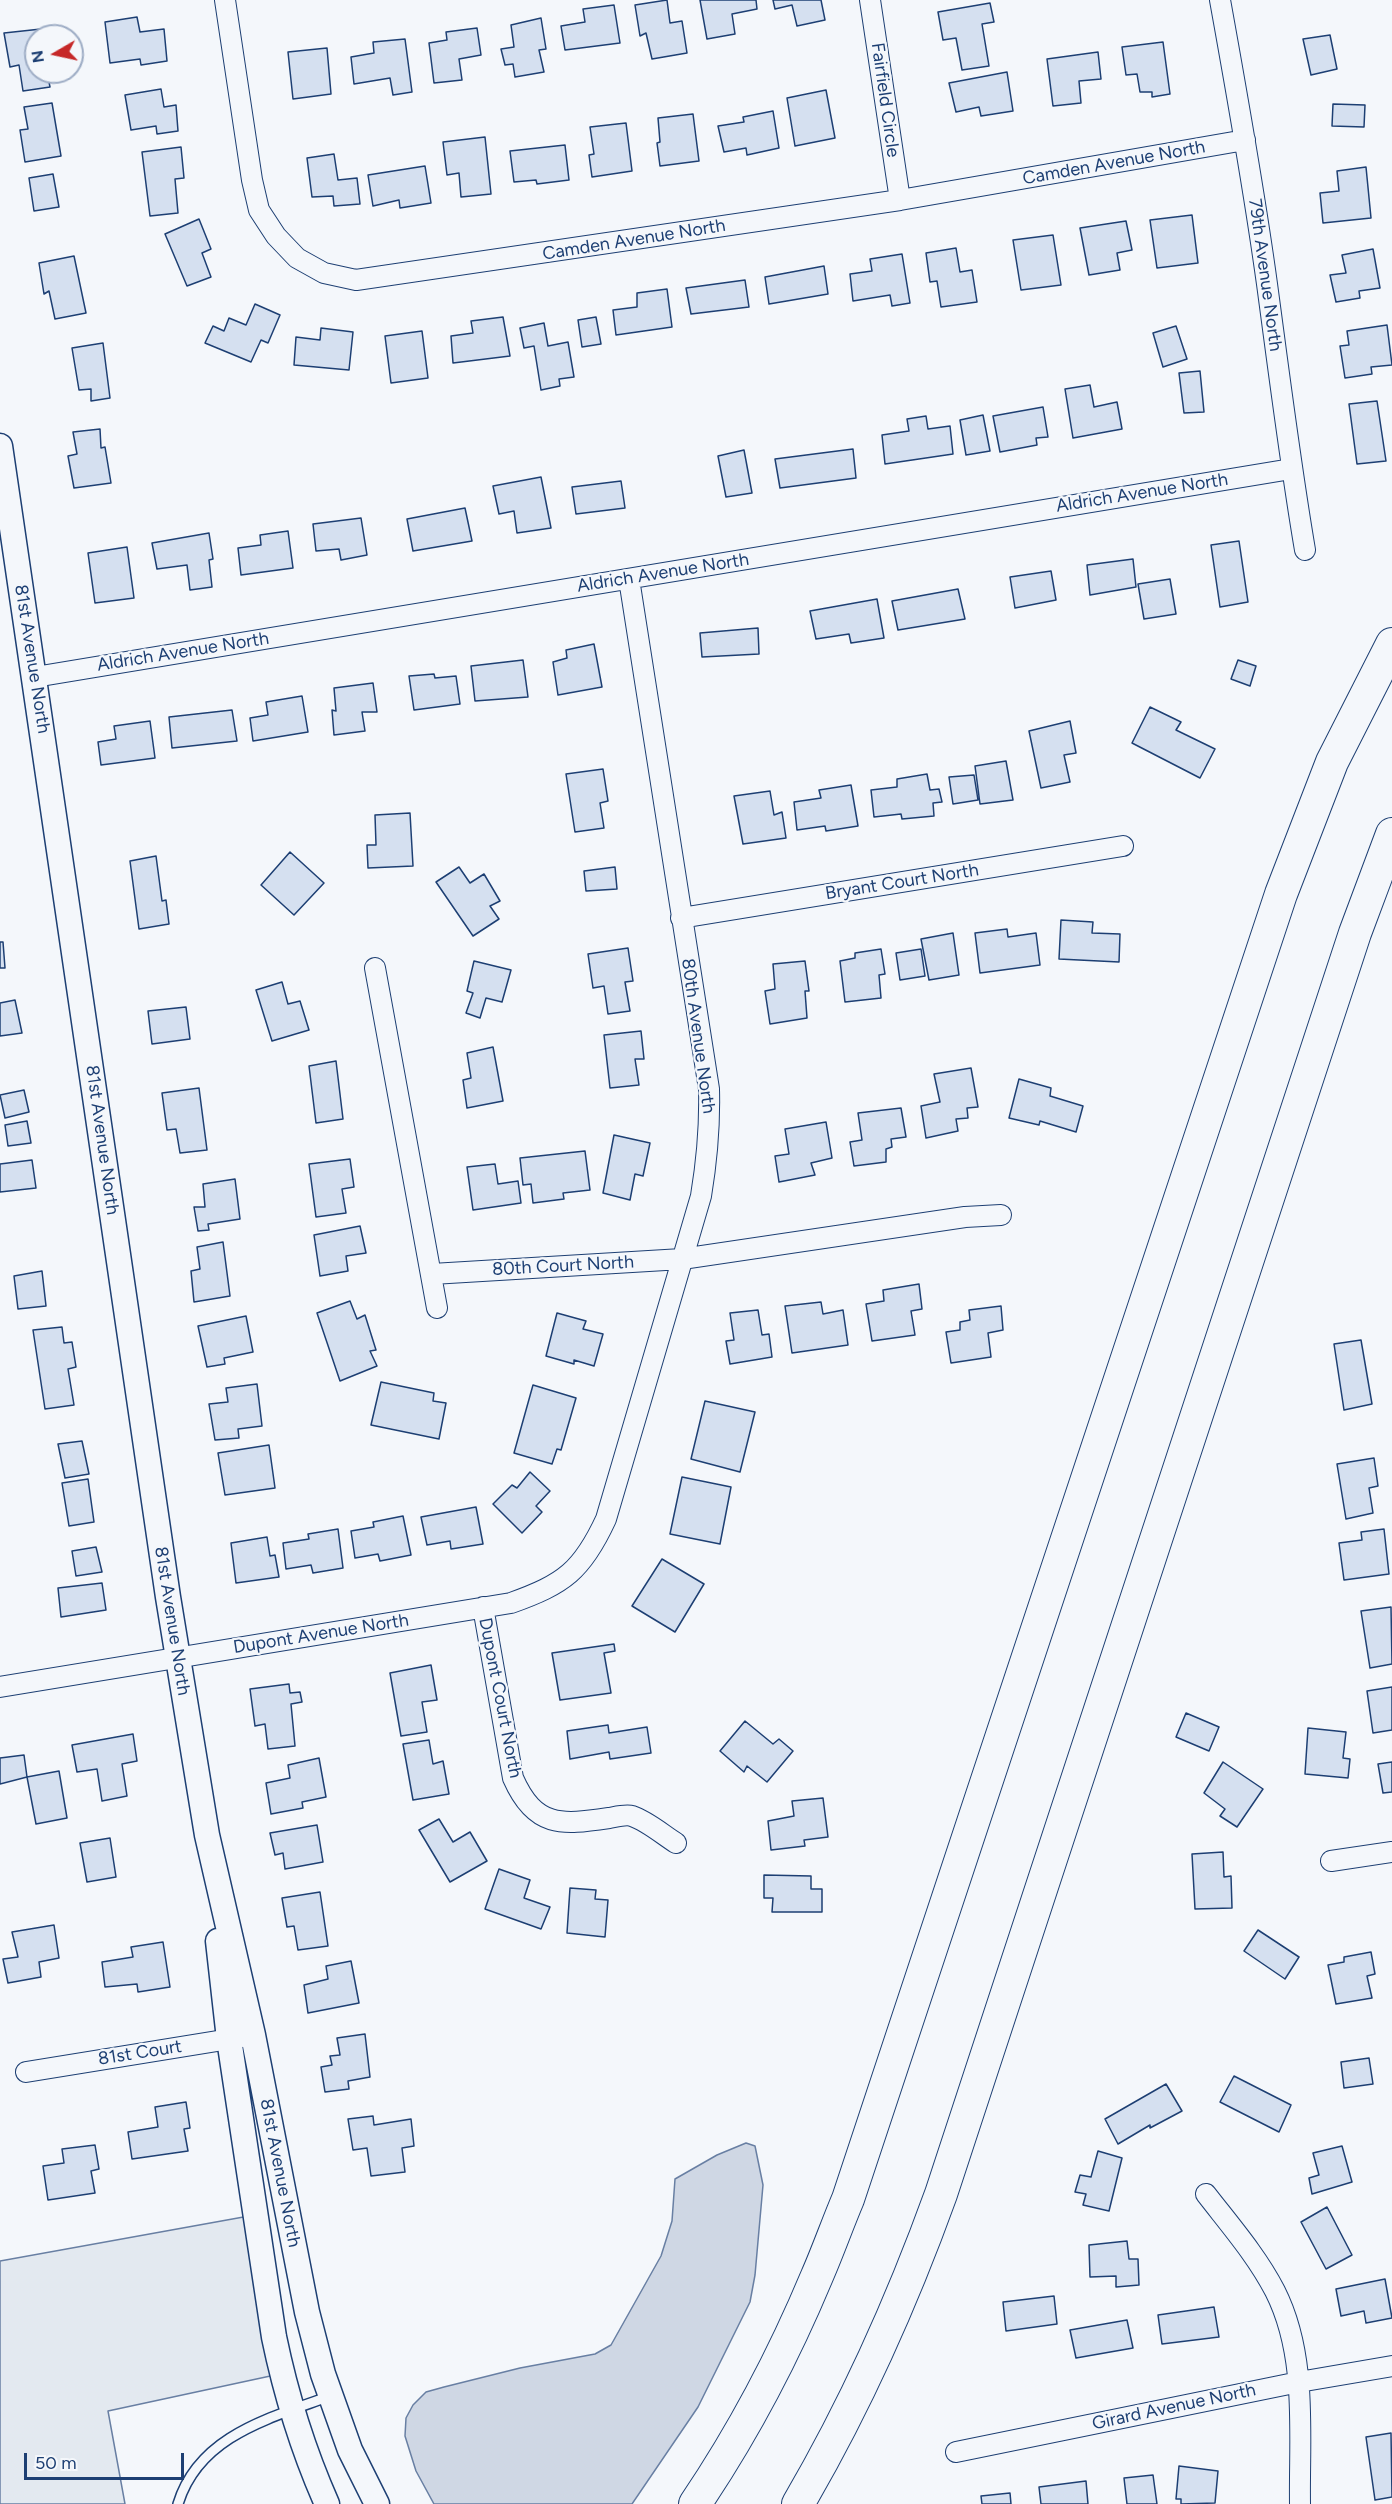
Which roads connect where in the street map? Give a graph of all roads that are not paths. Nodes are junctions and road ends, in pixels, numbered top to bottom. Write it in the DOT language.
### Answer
graph roads {
  1 [pos="225,0"];
  2 [pos="870,0"];
  3 [pos="1220,0"];
  4 [pos="1245,140"];
  5 [pos="900,200"];
  6 [pos="0,446"];
  7 [pos="1291,469"];
  8 [pos="6,529"];
  9 [pos="1305,550"];
  10 [pos="629,579"];
  11 [pos="1392,644"];
  12 [pos="35,677"];
  13 [pos="1392,834"];
  14 [pos="1123,846"];
  15 [pos="681,918"];
  16 [pos="375,968"];
  17 [pos="1001,1215"];
  18 [pos="682,1259"];
  19 [pos="432,1274"];
  20 [pos="437,1308"];
  21 [pos="606,1519"];
  22 [pos="483,1607"];
  23 [pos="177,1658"];
  24 [pos="0,1687"];
  25 [pos="207,1835"];
  26 [pos="676,1843"];
  27 [pos="1392,1852"];
  28 [pos="1331,1861"];
  29 [pos="253,2035"];
  30 [pos="229,2039"];
  31 [pos="26,2072"];
  32 [pos="1206,2193"];
  33 [pos="1392,2366"];
  34 [pos="1299,2382"];
  35 [pos="330,2396"];
  36 [pos="293,2410"];
  37 [pos="956,2452"];
  38 [pos="178,2504"];
  39 [pos="327,2504"];
  40 [pos="377,2504"];
  41 [pos="695,2504"];
  42 [pos="798,2504"];
  43 [pos="1300,2504"];
  1 -- 5 [label="street, Camden Avenue North"];
  2 -- 5 [label="street, Fairfield Circle"];
  3 -- 4 [label="street, 79th Avenue North"];
  4 -- 5 [label="street, Camden Avenue North"];
  4 -- 7 [label="street, 79th Avenue North"];
  6 -- 8 [label="street, 81st Avenue North"];
  7 -- 9 [label="street, 79th Avenue North"];
  7 -- 10 [label="street, Aldrich Avenue North"];
  8 -- 12 [label="street, 81st Avenue North"];
  10 -- 12 [label="street, Aldrich Avenue North"];
  10 -- 15 [label="street, 80th Avenue North"];
  11 -- 41 [label="highway"];
  12 -- 23 [label="street, 81st Avenue North"];
  13 -- 42 [label="highway"];
  14 -- 15 [label="street, Bryant Court North"];
  15 -- 18 [label="street, 80th Avenue North"];
  16 -- 19 [label="street"];
  17 -- 18 [label="street, 80th Court North"];
  18 -- 19 [label="street, 80th Court North"];
  18 -- 21 [label="street, 80th Avenue North"];
  19 -- 20 [label="street"];
  21 -- 22 [label="street, Dupont Avenue North"];
  22 -- 23 [label="street, Dupont Avenue North"];
  22 -- 26 [label="street, Dupont Court North"];
  23 -- 24 [label="street, Dupont Avenue North"];
  23 -- 25 [label="street, 81st Avenue North"];
  25 -- 29 [label="street, 81st Avenue North"];
  25 -- 30 [label="street, 81st Avenue North"];
  27 -- 28 [label="street"];
  29 -- 30 [label="street, 81st Court"];
  29 -- 35 [label="street, 81st Avenue North"];
  30 -- 31 [label="street, 81st Court"];
  30 -- 36 [label="street, 81st Avenue North"];
  32 -- 34 [label="street"];
  33 -- 34 [label="street, Girard Avenue North"];
  34 -- 37 [label="street, Girard Avenue North"];
  34 -- 43 [label="street"];
  35 -- 36 [label="lane"];
  35 -- 40 [label="street, 81st Avenue North"];
  36 -- 38 [label="lane"];
  36 -- 39 [label="street, 81st Avenue North"];
}
